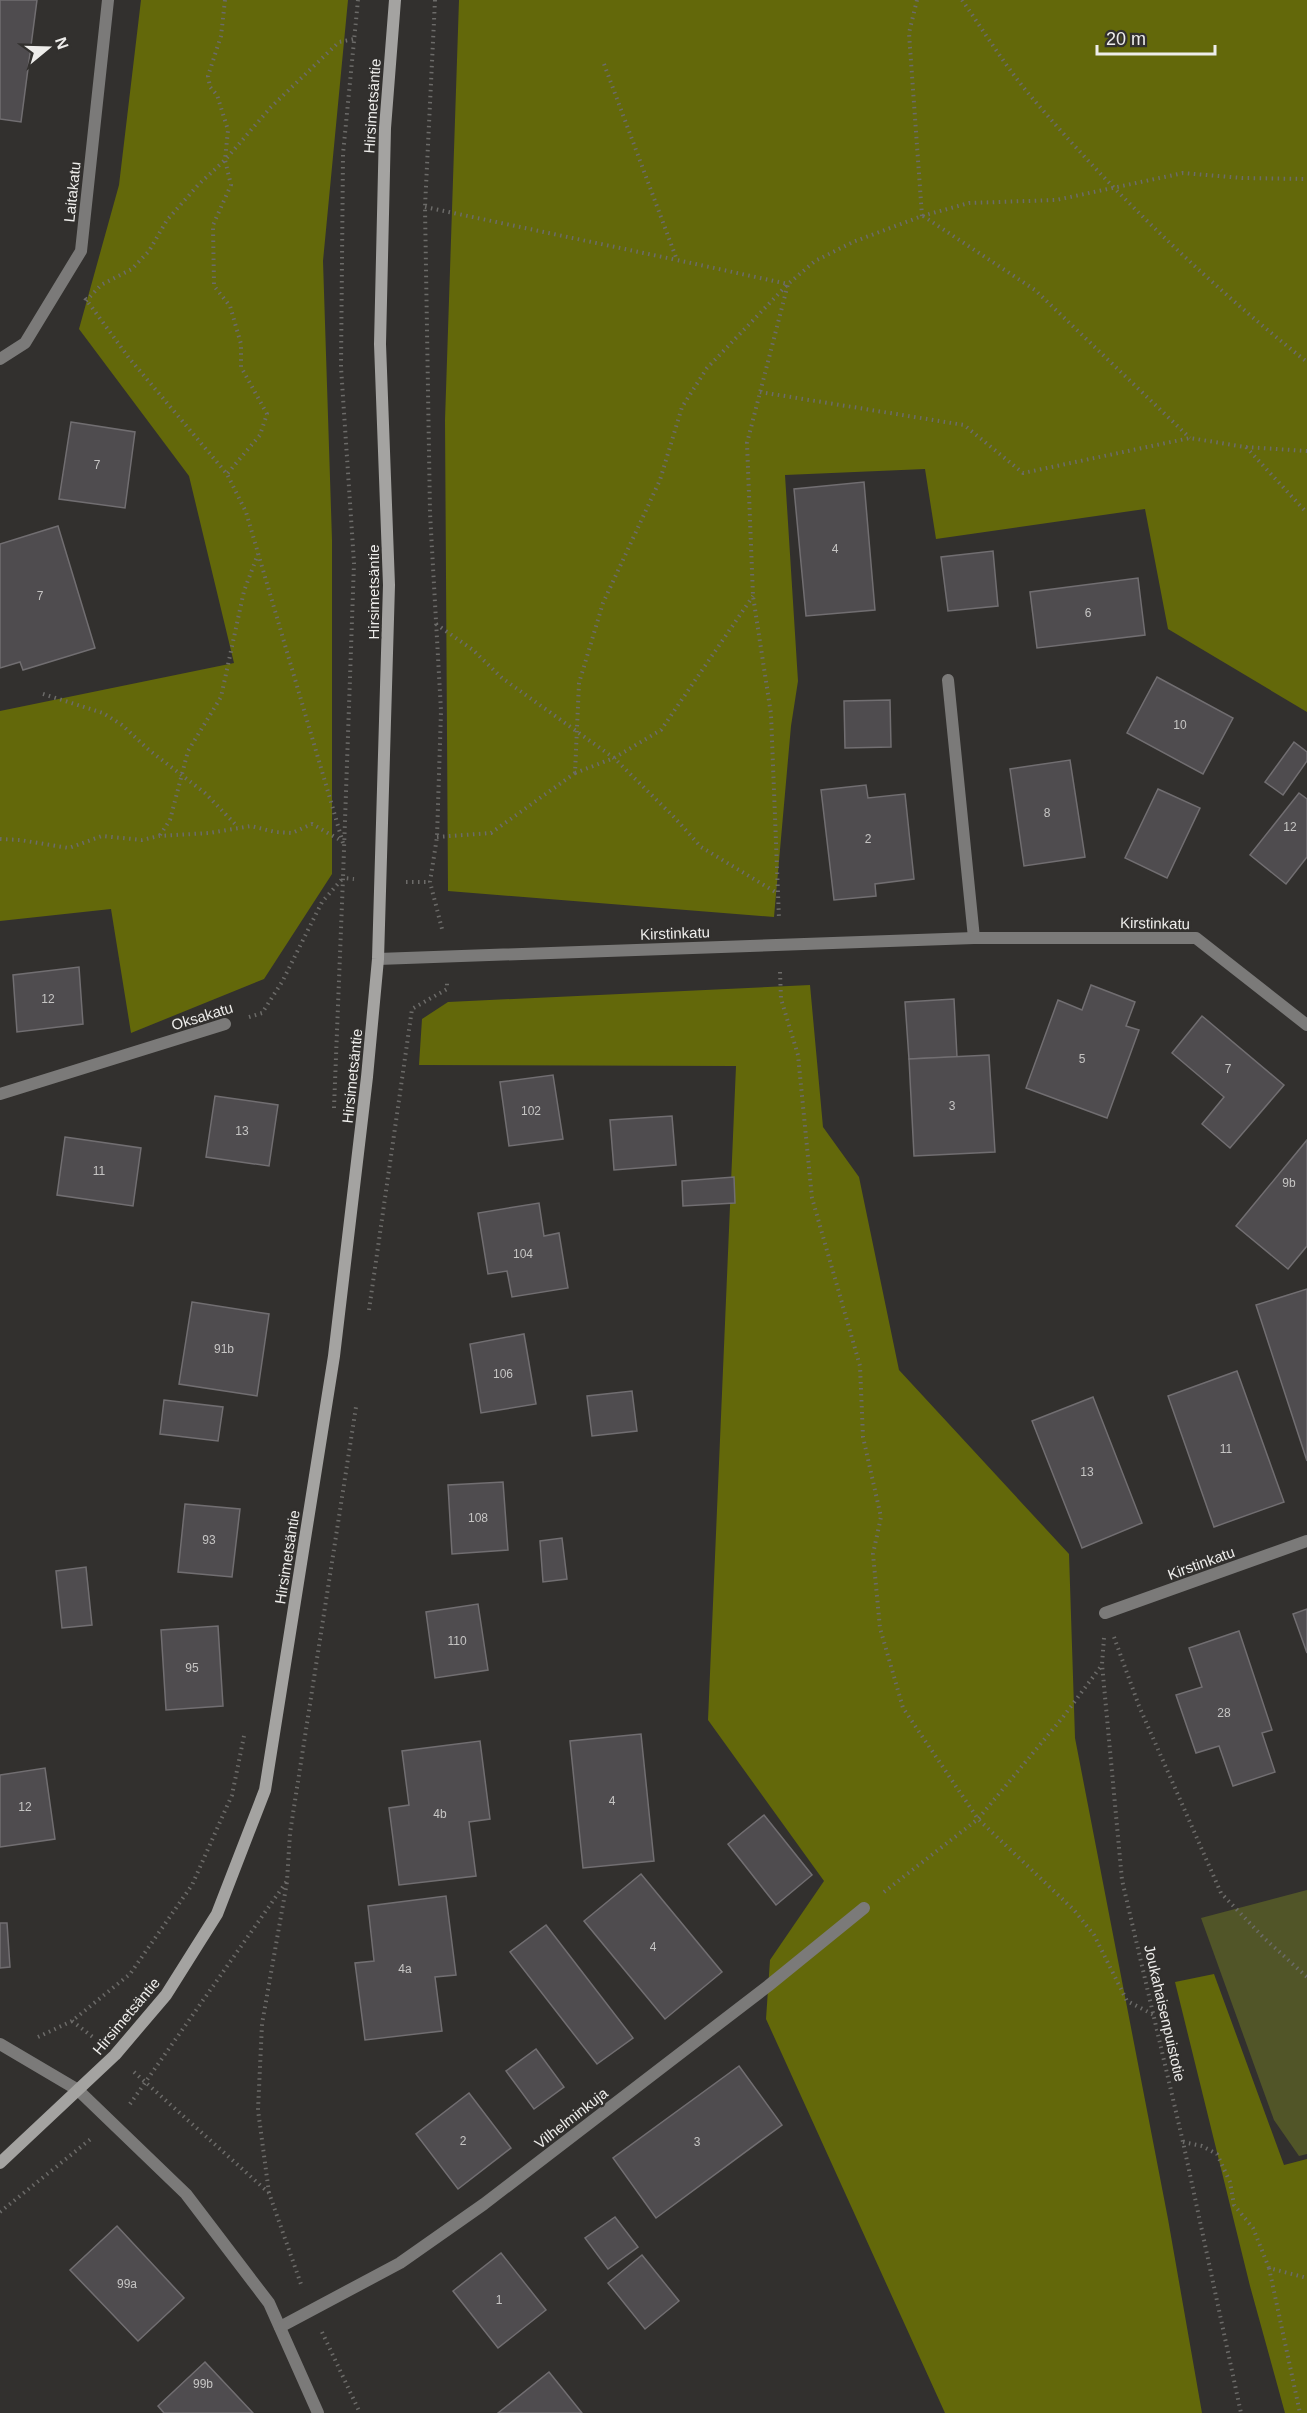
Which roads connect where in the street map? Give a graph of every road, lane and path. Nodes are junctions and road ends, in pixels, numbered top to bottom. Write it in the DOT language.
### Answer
graph roads {
  1 [pos="108,0"];
  2 [pos="225,0"];
  3 [pos="358,0"];
  4 [pos="395,0"];
  5 [pos="917,0"];
  6 [pos="962,0"];
  7 [pos="354,39"];
  8 [pos="225,160"];
  9 [pos="1307,179"];
  10 [pos="1114,187"];
  11 [pos="425,207"];
  12 [pos="922,216"];
  13 [pos="677,260"];
  14 [pos="74,263"];
  15 [pos="86,301"];
  16 [pos="0,359"];
  17 [pos="1307,362"];
  18 [pos="760,392"];
  19 [pos="1190,438"];
  20 [pos="1245,447"];
  21 [pos="1307,451"];
  22 [pos="227,474"];
  23 [pos="1307,513"];
  24 [pos="258,554"];
  25 [pos="753,596"];
  26 [pos="436,623"];
  27 [pos="948,680"];
  28 [pos="43,694"];
  29 [pos="577,730"];
  30 [pos="614,758"];
  31 [pos="575,773"];
  32 [pos="182,774"];
  33 [pos="239,827"];
  34 [pos="159,836"];
  35 [pos="437,837"];
  36 [pos="0,839"];
  37 [pos="342,842"];
  38 [pos="344,847"];
  39 [pos="343,878"];
  40 [pos="381,881"];
  41 [pos="430,882"];
  42 [pos="778,894"];
  43 [pos="974,938"];
  44 [pos="378,959"];
  45 [pos="225,1024"];
  46 [pos="1307,1025"];
  47 [pos="0,1094"];
  48 [pos="334,1115"];
  49 [pos="1307,1540"];
  50 [pos="1105,1613"];
  51 [pos="1102,1664"];
  52 [pos="246,1726"];
  53 [pos="978,1819"];
  54 [pos="287,1881"];
  55 [pos="864,1908"];
  56 [pos="1307,1977"];
  57 [pos="1154,2014"];
  58 [pos="72,2021"];
  59 [pos="5,2047"];
  60 [pos="116,2055"];
  61 [pos="78,2090"];
  62 [pos="1183,2142"];
  63 [pos="0,2163"];
  64 [pos="269,2193"];
  65 [pos="1269,2268"];
  66 [pos="1307,2278"];
  67 [pos="313,2311"];
  68 [pos="280,2327"];
  69 [pos="318,2413"];
  70 [pos="360,2413"];
  71 [pos="1241,2413"];
  72 [pos="1300,2413"];
  1 -- 14 [label="street, Laitakatu"];
  2 -- 8 [label="path"];
  3 -- 7 [label="path"];
  4 -- 40 [label="street, Hirsimetsäntie"];
  5 -- 12 [label="path"];
  6 -- 10 [label="path"];
  7 -- 8 [label="path"];
  7 -- 38 [label="path"];
  8 -- 15 [label="path"];
  8 -- 22 [label="path"];
  9 -- 10 [label="path"];
  10 -- 12 [label="path"];
  10 -- 17 [label="path"];
  11 -- 13 [label="path"];
  12 -- 19 [label="path"];
  12 -- 29 [label="path"];
  14 -- 15 [label="path"];
  14 -- 16 [label="street, Laitakatu"];
  15 -- 22 [label="path"];
  18 -- 19 [label="path"];
  19 -- 20 [label="path"];
  20 -- 21 [label="path"];
  20 -- 23 [label="path"];
  22 -- 24 [label="path"];
  24 -- 32 [label="path"];
  24 -- 37 [label="path"];
  25 -- 30 [label="path"];
  26 -- 29 [label="path"];
  27 -- 43 [label="street"];
  28 -- 32 [label="path"];
  29 -- 30 [label="path"];
  29 -- 31 [label="path"];
  30 -- 31 [label="path"];
  30 -- 42 [label="path"];
  31 -- 35 [label="path"];
  32 -- 33 [label="path"];
  32 -- 34 [label="path"];
  33 -- 34 [label="path"];
  33 -- 37 [label="path"];
  34 -- 36 [label="path"];
  37 -- 38 [label="path"];
  38 -- 39 [label="path"];
  39 -- 40 [label="path"];
  39 -- 45 [label="path, Oksakatu"];
  39 -- 48 [label="path"];
  40 -- 41 [label="path"];
  40 -- 44 [label="street, Hirsimetsäntie"];
  43 -- 44 [label="street, Kirstinkatu"];
  43 -- 46 [label="street, Kirstinkatu"];
  44 -- 60 [label="street, Hirsimetsäntie"];
  45 -- 47 [label="street, Oksakatu"];
  49 -- 50 [label="street, Kirstinkatu"];
  50 -- 51 [label="path, Joukahaisenpuistotie"];
  50 -- 56 [label="path"];
  51 -- 53 [label="path"];
  51 -- 57 [label="path, Joukahaisenpuistotie"];
  52 -- 58 [label="path"];
  53 -- 55 [label="path"];
  53 -- 57 [label="path"];
  54 -- 64 [label="path"];
  55 -- 67 [label="street, Vilhelminkuja"];
  57 -- 62 [label="path, Joukahaisenpuistotie"];
  58 -- 59 [label="path"];
  58 -- 60 [label="path"];
  59 -- 61 [label="street"];
  60 -- 61 [label="street, Hirsimetsäntie"];
  60 -- 64 [label="path"];
  61 -- 63 [label="street, Hirsimetsäntie"];
  61 -- 68 [label="street"];
  62 -- 65 [label="path"];
  62 -- 71 [label="path, Joukahaisenpuistotie"];
  64 -- 67 [label="path"];
  65 -- 66 [label="path"];
  65 -- 72 [label="path"];
  67 -- 68 [label="street, Vilhelminkuja"];
  67 -- 70 [label="path"];
  68 -- 69 [label="street"];
}
